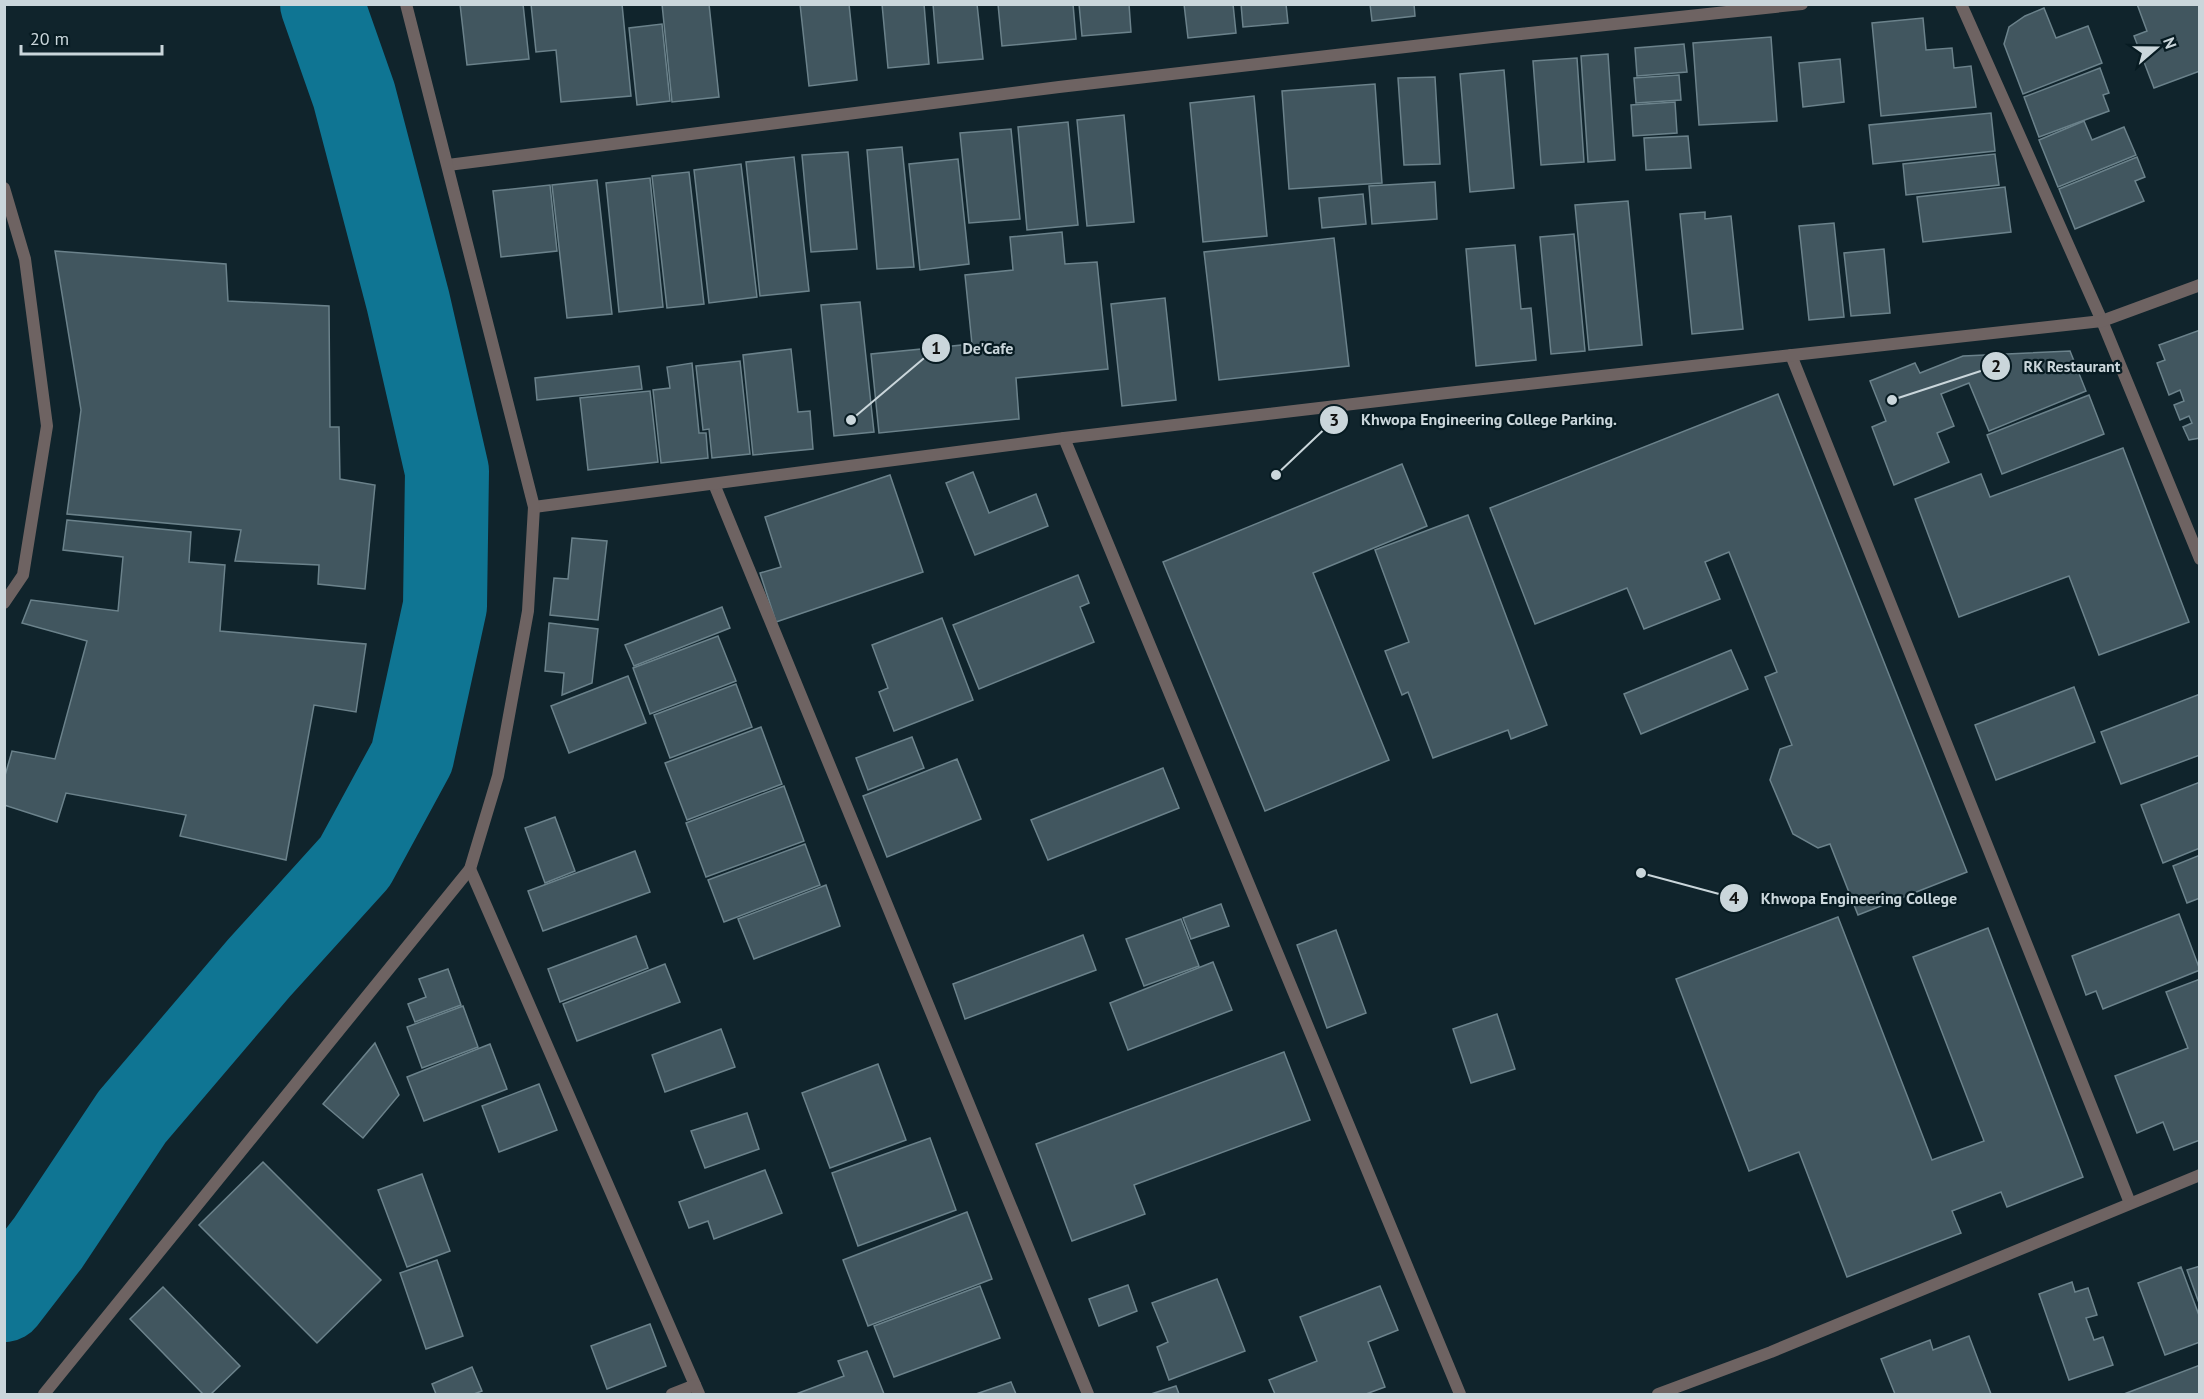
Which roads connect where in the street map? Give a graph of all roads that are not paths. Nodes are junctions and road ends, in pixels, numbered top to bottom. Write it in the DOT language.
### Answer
graph roads {
  1 [pos="406,4"];
  2 [pos="1802,4"];
  3 [pos="1961,4"];
  4 [pos="448,165"];
  5 [pos="4,188"];
  6 [pos="2199,285"];
  7 [pos="2102,321"];
  8 [pos="1791,356"];
  9 [pos="1064,438"];
  10 [pos="714,484"];
  11 [pos="534,507"];
  12 [pos="2199,560"];
  13 [pos="4,603"];
  14 [pos="470,869"];
  15 [pos="2199,1175"];
  16 [pos="2130,1203"];
  17 [pos="697,1390"];
  18 [pos="44,1395"];
  19 [pos="672,1395"];
  20 [pos="1088,1395"];
  21 [pos="1460,1395"];
  22 [pos="1658,1395"];
  1 -- 4 [label="street"];
  2 -- 4 [label="street"];
  3 -- 7 [label="street"];
  4 -- 11 [label="street"];
  5 -- 13 [label="street"];
  6 -- 7 [label="street"];
  7 -- 8 [label="street"];
  7 -- 12 [label="street"];
  8 -- 9 [label="street"];
  8 -- 16 [label="street"];
  9 -- 10 [label="street"];
  9 -- 21 [label="street"];
  10 -- 11 [label="street"];
  10 -- 20 [label="street"];
  11 -- 14 [label="street"];
  14 -- 17 [label="street"];
  14 -- 18 [label="street"];
  15 -- 16 [label="street"];
  16 -- 22 [label="street"];
  17 -- 19 [label="street"];
}
